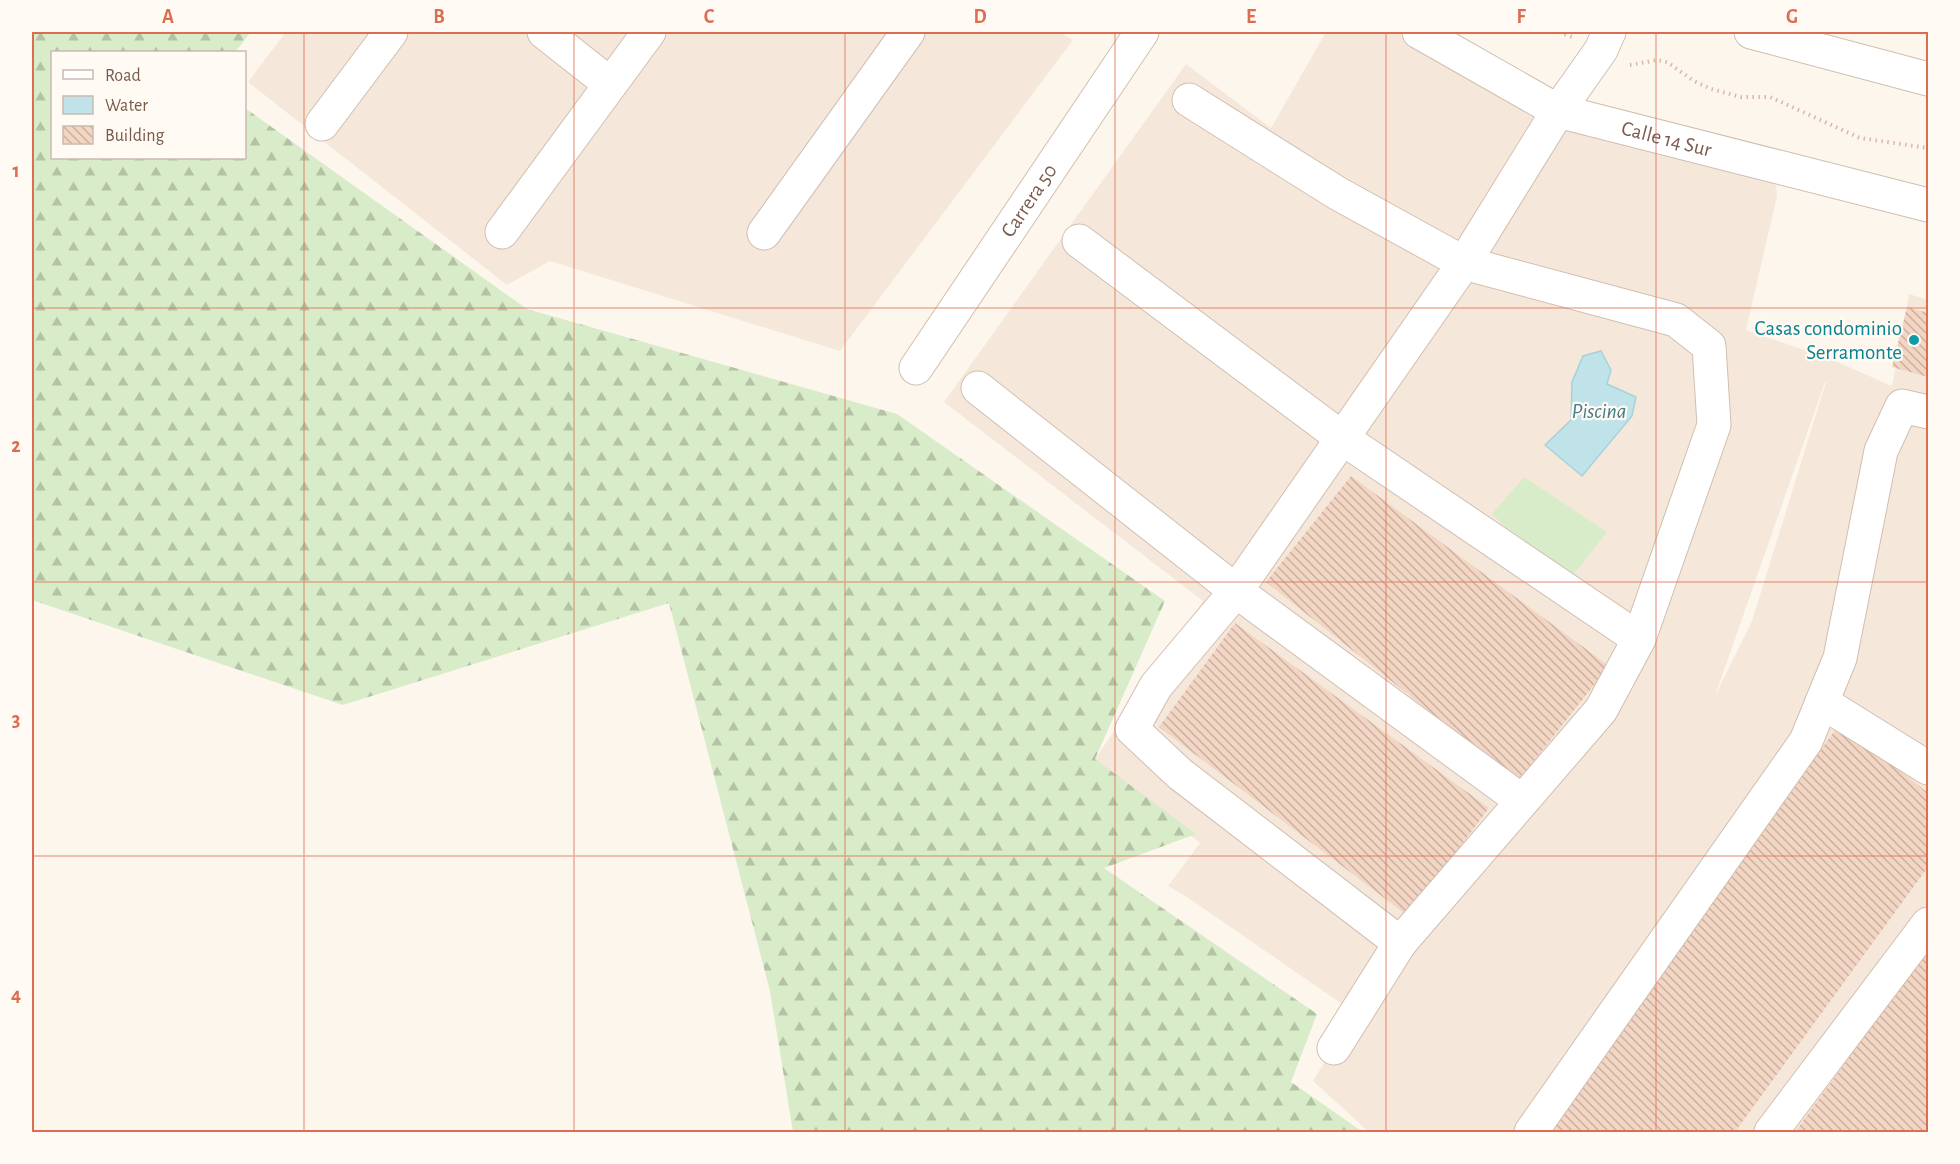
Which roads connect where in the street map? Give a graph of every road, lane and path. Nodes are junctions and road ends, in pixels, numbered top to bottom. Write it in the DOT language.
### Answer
graph roads {
  1 [pos="391,32"];
  2 [pos="544,32"];
  3 [pos="649,32"];
  4 [pos="908,32"];
  5 [pos="1142,32"];
  6 [pos="1419,32"];
  7 [pos="1751,32"];
  8 [pos="1615,46"];
  9 [pos="1929,79"];
  10 [pos="610,84"];
  11 [pos="1189,100"];
  12 [pos="1558,111"];
  13 [pos="322,124"];
  14 [pos="1929,148"];
  15 [pos="1929,205"];
  16 [pos="502,232"];
  17 [pos="764,233"];
  18 [pos="1079,241"];
  19 [pos="1464,263"];
  20 [pos="916,368"];
  21 [pos="978,388"];
  22 [pos="1929,412"];
  23 [pos="1342,438"];
  24 [pos="1236,591"];
  25 [pos="1639,639"];
  26 [pos="1822,702"];
  27 [pos="1929,768"];
  28 [pos="1522,801"];
  29 [pos="1929,924"];
  30 [pos="1400,943"];
  31 [pos="1334,1048"];
  32 [pos="1531,1132"];
  33 [pos="1771,1132"];
  1 -- 13 [label="street"];
  2 -- 10 [label="street"];
  3 -- 10 [label="street"];
  4 -- 17 [label="street"];
  5 -- 20 [label="street, Carrera 50"];
  6 -- 12 [label="street, Calle 14 Sur"];
  7 -- 9 [label="street"];
  8 -- 12 [label="street"];
  8 -- 14 [label="path"];
  10 -- 16 [label="street"];
  11 -- 19 [label="street"];
  12 -- 15 [label="street, Calle 14 Sur"];
  12 -- 19 [label="street"];
  18 -- 23 [label="street"];
  19 -- 23 [label="street"];
  19 -- 25 [label="street"];
  21 -- 24 [label="street"];
  22 -- 26 [label="street"];
  23 -- 24 [label="street"];
  23 -- 25 [label="street"];
  24 -- 28 [label="street"];
  24 -- 30 [label="street"];
  25 -- 28 [label="street"];
  26 -- 27 [label="street"];
  26 -- 32 [label="street"];
  28 -- 30 [label="street"];
  29 -- 33 [label="street"];
  30 -- 31 [label="street"];
}
